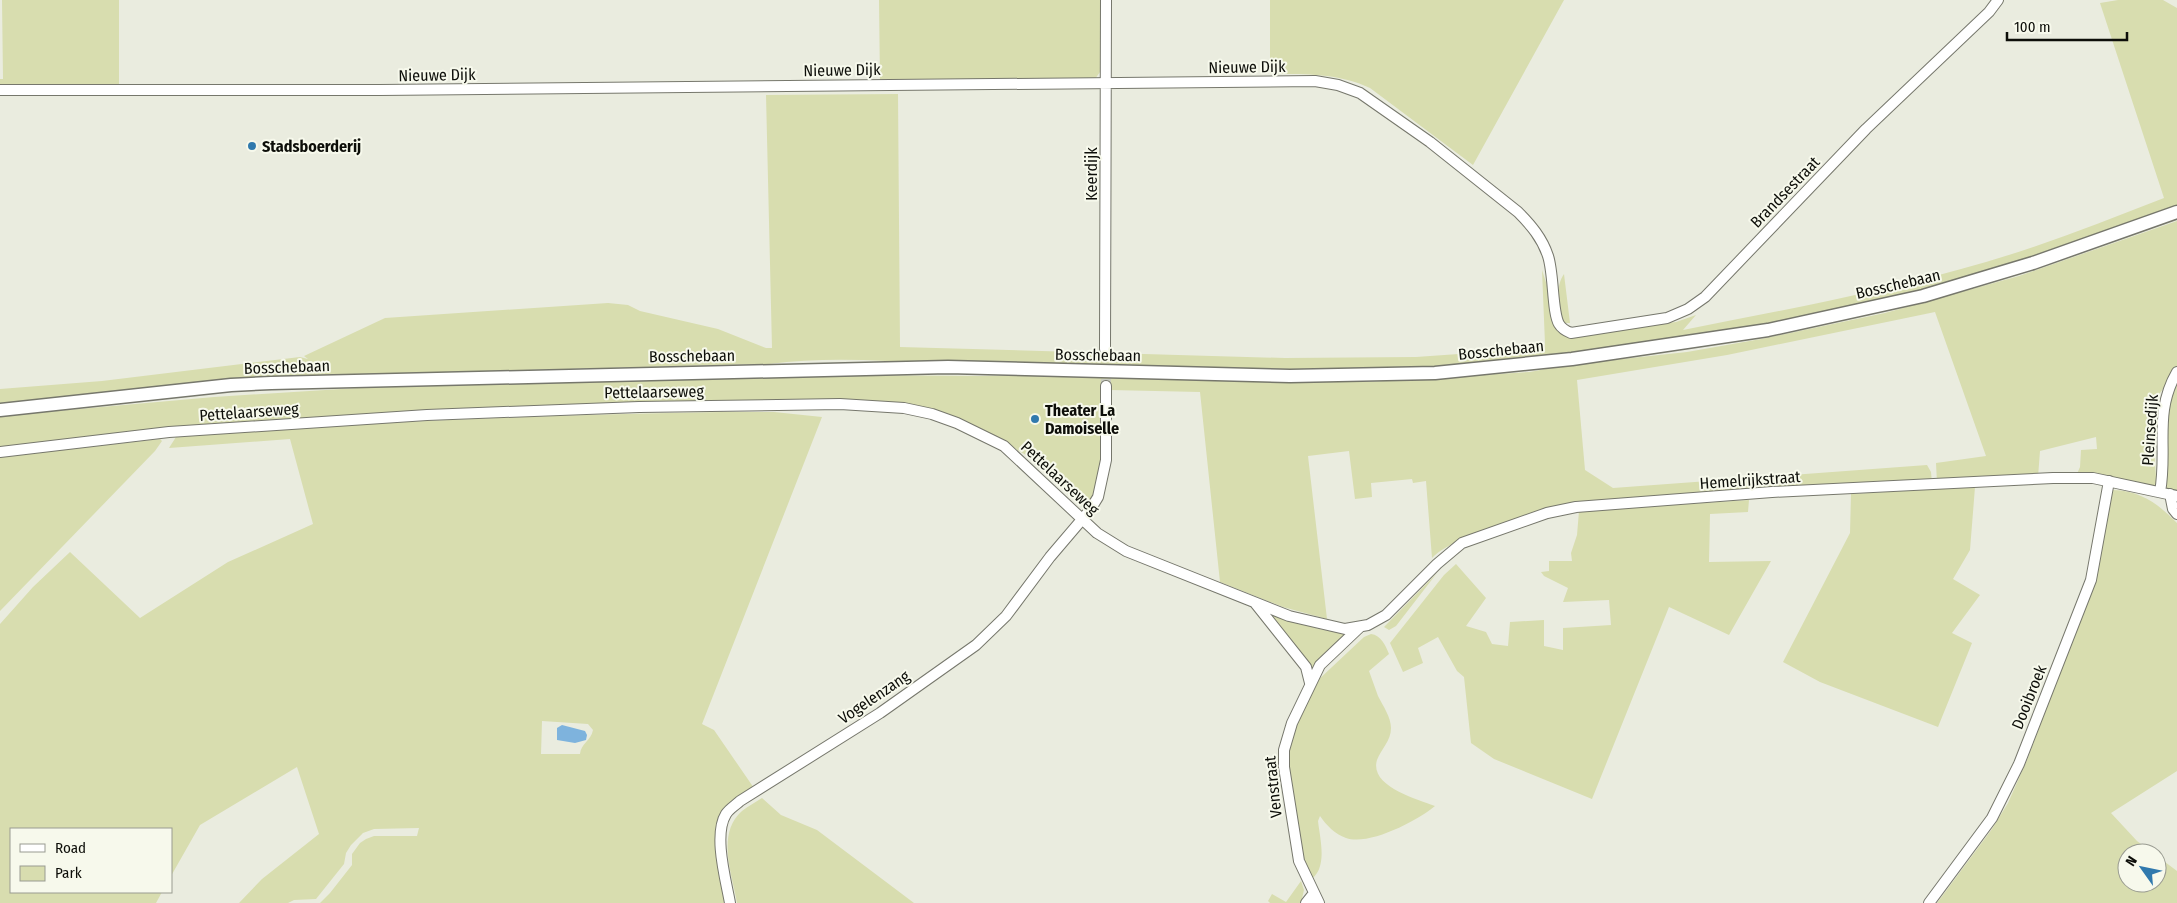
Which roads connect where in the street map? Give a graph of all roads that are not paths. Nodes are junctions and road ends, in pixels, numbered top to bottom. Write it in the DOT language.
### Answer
graph roads {
  1 [pos="1106,0"];
  2 [pos="1998,0"];
  3 [pos="1107,84"];
  4 [pos="0,90"];
  5 [pos="2177,212"];
  6 [pos="1559,325"];
  7 [pos="1105,349"];
  8 [pos="2177,372"];
  9 [pos="1106,386"];
  10 [pos="0,410"];
  11 [pos="0,452"];
  12 [pos="2109,481"];
  13 [pos="2169,494"];
  14 [pos="2177,514"];
  15 [pos="1082,519"];
  16 [pos="1254,602"];
  17 [pos="1360,627"];
  18 [pos="1310,683"];
  19 [pos="1314,893"];
  20 [pos="730,903"];
  21 [pos="1306,903"];
  22 [pos="1319,903"];
  23 [pos="1929,903"];
  1 -- 3 [label="street, Keerdijk"];
  2 -- 6 [label="street, Brandsestraat"];
  3 -- 4 [label="street, Nieuwe Dijk"];
  3 -- 6 [label="street, Nieuwe Dijk"];
  3 -- 7 [label="street, Keerdijk"];
  5 -- 10 [label="main road, Bosschebaan"];
  8 -- 13 [label="street, Pleinsedijk"];
  9 -- 15 [label="street"];
  11 -- 15 [label="street, Pettelaarseweg"];
  12 -- 13 [label="street, Hemelrijkstraat"];
  12 -- 17 [label="street, Hemelrijkstraat"];
  12 -- 23 [label="street, Dooibroek"];
  13 -- 14 [label="street"];
  15 -- 16 [label="street, Pettelaarseweg"];
  15 -- 20 [label="street, Vogelenzang"];
  16 -- 17 [label="street, Pettelaarseweg"];
  16 -- 18 [label="street"];
  17 -- 18 [label="street, Venstraat"];
  18 -- 19 [label="street, Venstraat"];
  19 -- 21 [label="street"];
  19 -- 22 [label="street, Venstraat"];
}
